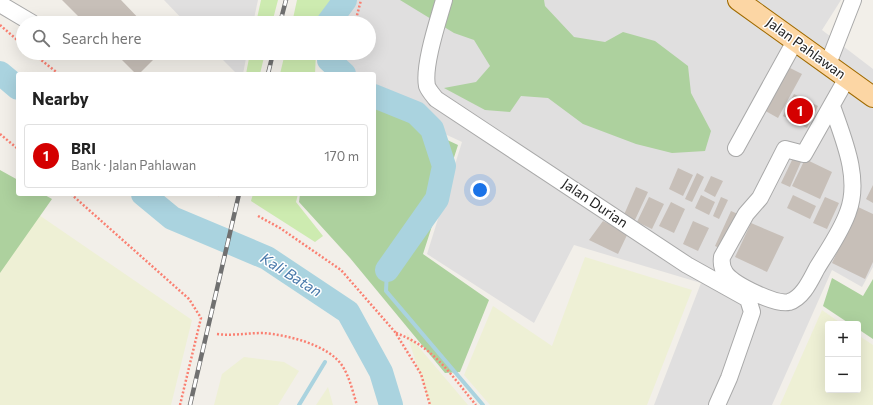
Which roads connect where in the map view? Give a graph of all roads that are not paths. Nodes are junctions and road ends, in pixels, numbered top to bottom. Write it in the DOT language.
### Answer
graph roads {
  1 [pos="444,0"];
  2 [pos="738,0"];
  3 [pos="853,0"];
  4 [pos="0,4"];
  5 [pos="20,16"];
  6 [pos="795,41"];
  7 [pos="828,64"];
  8 [pos="847,78"];
  9 [pos="873,97"];
  10 [pos="832,106"];
  11 [pos="736,148"];
  12 [pos="717,405"];
  1 -- 12 [label="street, Jalan Durian"];
  2 -- 6 [label="main road, Jalan Pahlawan"];
  3 -- 7 [label="street"];
  4 -- 5 [label="street"];
  6 -- 7 [label="main road, Jalan Pahlawan"];
  6 -- 11 [label="street"];
  7 -- 8 [label="main road, Jalan Pahlawan"];
  8 -- 9 [label="main road, Jalan Pahlawan"];
  8 -- 10 [label="street"];
  10 -- 10 [label="street"];
}
